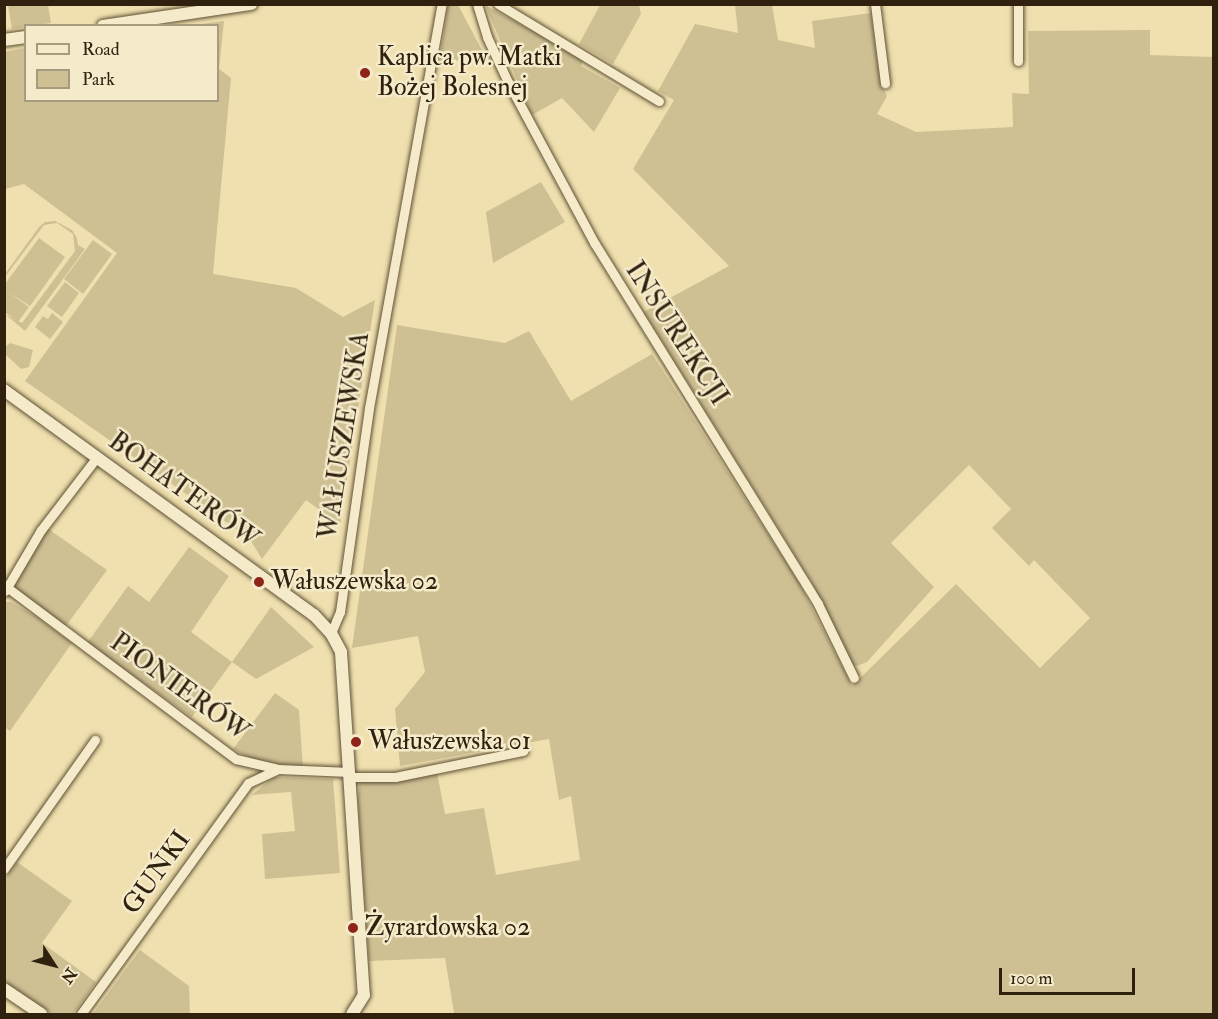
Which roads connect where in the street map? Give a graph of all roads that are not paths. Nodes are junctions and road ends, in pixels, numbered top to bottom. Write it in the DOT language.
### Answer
graph roads {
  1 [pos="251,4"];
  2 [pos="442,4"];
  3 [pos="477,4"];
  4 [pos="498,4"];
  5 [pos="875,4"];
  6 [pos="1018,4"];
  7 [pos="116,24"];
  8 [pos="24,37"];
  9 [pos="4,40"];
  10 [pos="1018,61"];
  11 [pos="885,83"];
  12 [pos="658,101"];
  13 [pos="4,390"];
  14 [pos="97,457"];
  15 [pos="6,588"];
  16 [pos="331,633"];
  17 [pos="854,678"];
  18 [pos="95,740"];
  19 [pos="524,751"];
  20 [pos="278,769"];
  21 [pos="350,774"];
  22 [pos="4,869"];
  23 [pos="4,989"];
  24 [pos="356,1013"];
  25 [pos="41,1014"];
  26 [pos="81,1014"];
  1 -- 7 [label="street"];
  2 -- 16 [label="street, WAŁUSZEWSKA"];
  3 -- 17 [label="street, INSUREKCJI"];
  4 -- 12 [label="street"];
  5 -- 11 [label="street"];
  6 -- 10 [label="street"];
  8 -- 9 [label="street"];
  13 -- 14 [label="street, BOHATERÓW"];
  14 -- 15 [label="street"];
  14 -- 16 [label="street, BOHATERÓW"];
  15 -- 20 [label="street, PIONIERÓW"];
  16 -- 21 [label="street"];
  18 -- 22 [label="street"];
  19 -- 21 [label="street, PIONIERÓW"];
  20 -- 21 [label="street, PIONIERÓW"];
  20 -- 26 [label="street, GUŃKI"];
  21 -- 24 [label="street"];
  23 -- 25 [label="street"];
}
